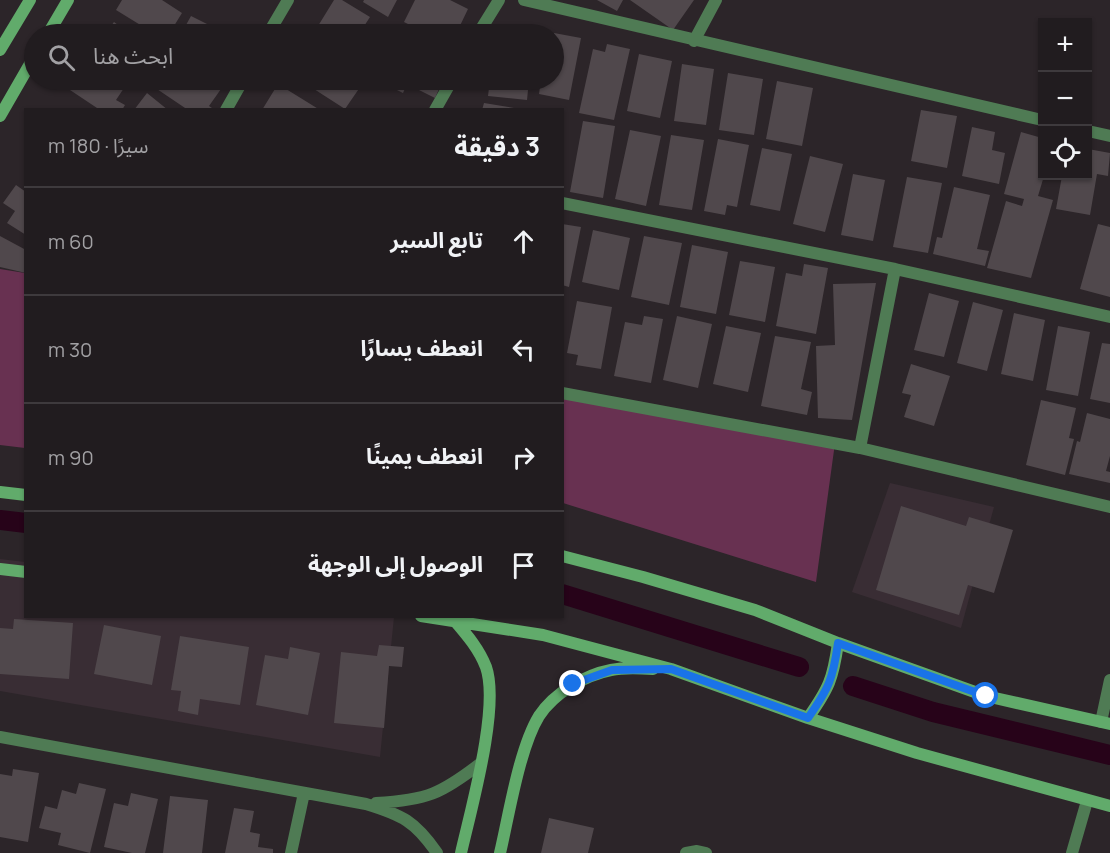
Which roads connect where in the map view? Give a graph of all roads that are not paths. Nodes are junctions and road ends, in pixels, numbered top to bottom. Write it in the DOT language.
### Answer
graph roads {
  1 [pos="30,0"];
  2 [pos="68,0"];
  3 [pos="288,0"];
  4 [pos="499,0"];
  5 [pos="524,0"];
  6 [pos="716,0"];
  7 [pos="54,24"];
  8 [pos="274,24"];
  9 [pos="484,24"];
  10 [pos="694,41"];
  11 [pos="0,50"];
  12 [pos="24,74"];
  13 [pos="237,90"];
  14 [pos="446,90"];
  15 [pos="227,108"];
  16 [pos="436,108"];
  17 [pos="0,116"];
  18 [pos="1038,119"];
  19 [pos="1092,131"];
  20 [pos="1110,136"];
  21 [pos="564,203"];
  22 [pos="895,269"];
  23 [pos="1110,317"];
  24 [pos="564,393"];
  25 [pos="860,448"];
  26 [pos="0,492"];
  27 [pos="24,495"];
  28 [pos="1110,507"];
  29 [pos="564,557"];
  30 [pos="0,569"];
  31 [pos="24,572"];
  32 [pos="435,618"];
  33 [pos="455,621"];
  34 [pos="838,643"];
  35 [pos="671,669"];
  36 [pos="1110,680"];
  37 [pos="808,718"];
  38 [pos="1106,723"];
  39 [pos="0,737"];
  40 [pos="481,763"];
  41 [pos="304,793"];
  42 [pos="1087,801"];
  43 [pos="366,804"];
  44 [pos="1110,806"];
  45 [pos="291,853"];
  46 [pos="437,853"];
  47 [pos="461,853"];
  48 [pos="500,853"];
  49 [pos="686,853"];
  50 [pos="705,853"];
  51 [pos="1071,853"];
  1 -- 11 [label="street"];
  2 -- 7 [label="street"];
  3 -- 8 [label="street"];
  4 -- 9 [label="street"];
  5 -- 10 [label="street"];
  6 -- 10 [label="street"];
  10 -- 18 [label="street"];
  12 -- 17 [label="street"];
  13 -- 15 [label="street"];
  14 -- 16 [label="street"];
  19 -- 20 [label="street"];
  21 -- 22 [label="street"];
  22 -- 23 [label="street"];
  22 -- 25 [label="street"];
  24 -- 25 [label="street"];
  25 -- 28 [label="street"];
  26 -- 27 [label="street"];
  29 -- 34 [label="street"];
  30 -- 31 [label="street"];
  32 -- 33 [label="street"];
  33 -- 35 [label="street"];
  33 -- 40 [label="street"];
  34 -- 37 [label="street"];
  34 -- 38 [label="street"];
  35 -- 37 [label="street"];
  35 -- 48 [label="street"];
  36 -- 38 [label="street"];
  37 -- 42 [label="street"];
  39 -- 41 [label="street"];
  40 -- 43 [label="street"];
  40 -- 47 [label="street"];
  41 -- 43 [label="street"];
  41 -- 45 [label="street"];
  42 -- 44 [label="street"];
  42 -- 51 [label="street"];
  43 -- 46 [label="street"];
  49 -- 50 [label="street"];
}
